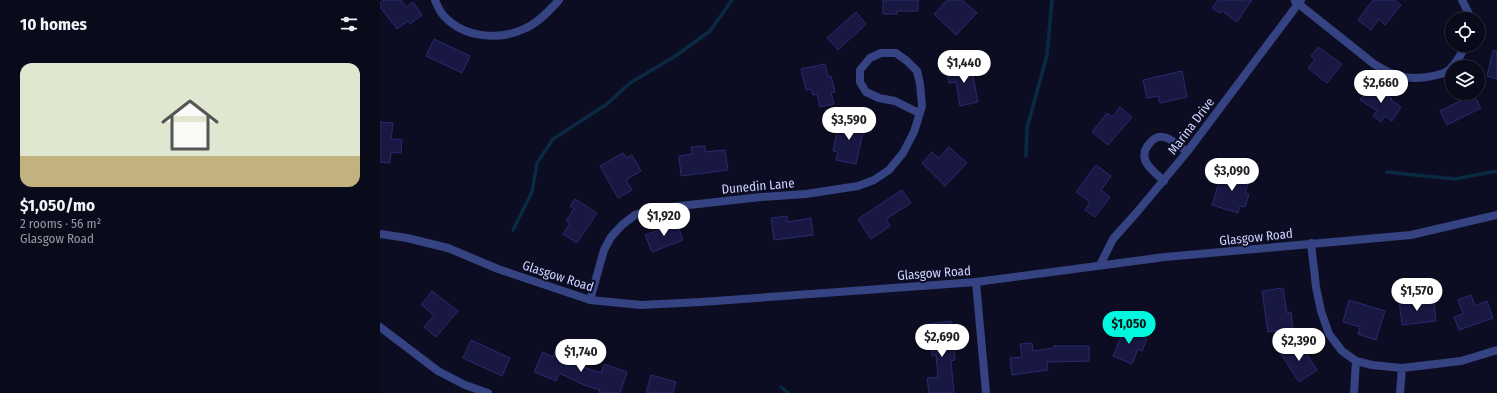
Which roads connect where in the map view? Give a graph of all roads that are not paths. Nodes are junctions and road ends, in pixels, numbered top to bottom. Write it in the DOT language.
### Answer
graph roads {
  1 [pos="435,0"];
  2 [pos="559,0"];
  3 [pos="1462,0"];
  4 [pos="1298,1"];
  5 [pos="1468,12"];
  6 [pos="1463,52"];
  7 [pos="919,113"];
  8 [pos="1187,152"];
  9 [pos="1164,181"];
  10 [pos="1497,215"];
  11 [pos="380,234"];
  12 [pos="1311,243"];
  13 [pos="1100,265"];
  14 [pos="976,282"];
  15 [pos="590,300"];
  16 [pos="380,327"];
  17 [pos="1497,350"];
  18 [pos="1356,361"];
  19 [pos="1402,368"];
  20 [pos="488,393"];
  21 [pos="986,393"];
  22 [pos="1354,393"];
  23 [pos="1400,393"];
  1 -- 2 [label="street"];
  3 -- 5 [label="street"];
  4 -- 6 [label="street"];
  4 -- 8 [label="street, Marina Drive"];
  7 -- 7 [label="street, Dunedin Lane"];
  7 -- 15 [label="street, Dunedin Lane"];
  8 -- 9 [label="street, Marina Drive"];
  8 -- 9 [label="street"];
  9 -- 13 [label="street, Marina Drive"];
  10 -- 12 [label="street, Glasgow Road"];
  11 -- 15 [label="street, Glasgow Road"];
  12 -- 13 [label="street, Glasgow Road"];
  12 -- 18 [label="street"];
  13 -- 14 [label="street, Glasgow Road"];
  14 -- 15 [label="street, Glasgow Road"];
  14 -- 21 [label="street"];
  16 -- 20 [label="street"];
  17 -- 19 [label="street"];
  18 -- 19 [label="street"];
  18 -- 22 [label="street"];
  19 -- 23 [label="street"];
}
